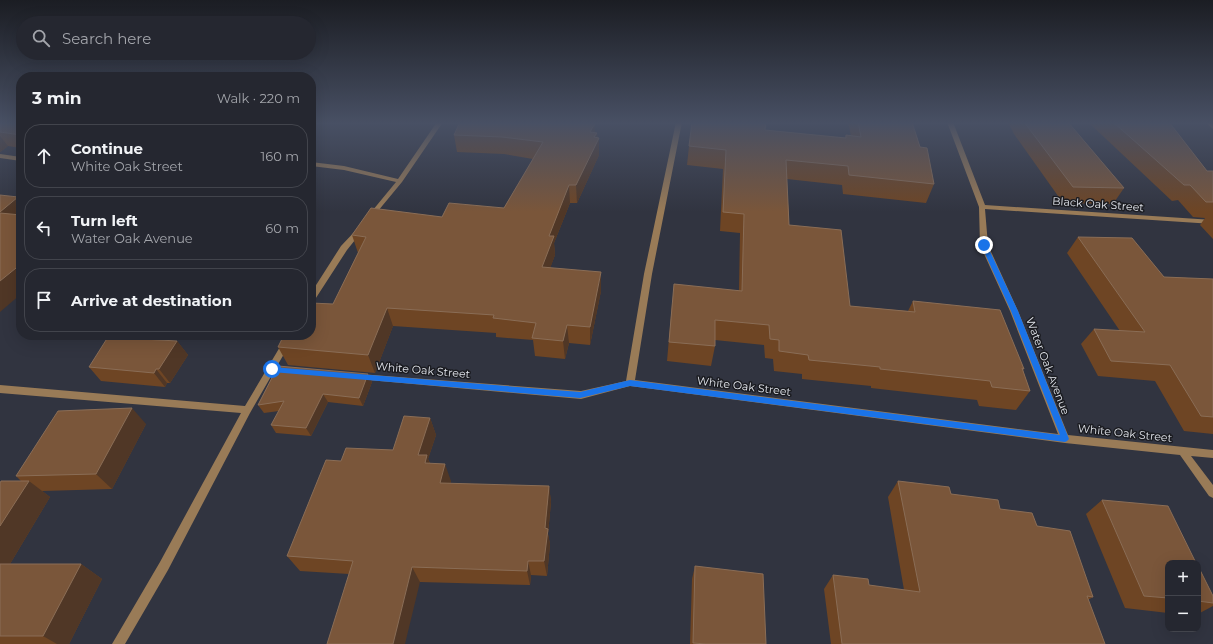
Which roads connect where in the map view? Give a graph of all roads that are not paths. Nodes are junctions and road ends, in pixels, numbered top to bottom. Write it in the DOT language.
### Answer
graph roads {
  1 [pos="420,152"];
  2 [pos="673,152"];
  3 [pos="961,152"];
  4 [pos="0,156"];
  5 [pos="16,158"];
  6 [pos="316,165"];
  7 [pos="400,181"];
  8 [pos="982,207"];
  9 [pos="1213,222"];
  10 [pos="316,291"];
  11 [pos="288,340"];
  12 [pos="272,369"];
  13 [pos="296,371"];
  14 [pos="351,376"];
  15 [pos="630,383"];
  16 [pos="0,389"];
  17 [pos="247,410"];
  18 [pos="1065,439"];
  19 [pos="1183,452"];
  20 [pos="1213,454"];
  21 [pos="1213,493"];
  22 [pos="118,644"];
  1 -- 7 [label="street"];
  2 -- 15 [label="street"];
  3 -- 8 [label="street, Water Oak Avenue"];
  4 -- 5 [label="street"];
  6 -- 7 [label="street"];
  7 -- 10 [label="street"];
  8 -- 9 [label="street, Black Oak Street"];
  8 -- 18 [label="street, Water Oak Avenue"];
  11 -- 12 [label="street"];
  12 -- 13 [label="street"];
  12 -- 17 [label="street"];
  14 -- 15 [label="street, White Oak Street"];
  15 -- 18 [label="street, White Oak Street"];
  16 -- 17 [label="street"];
  17 -- 22 [label="street"];
  18 -- 19 [label="street, White Oak Street"];
  19 -- 20 [label="street, White Oak Street"];
  19 -- 21 [label="street"];
}
